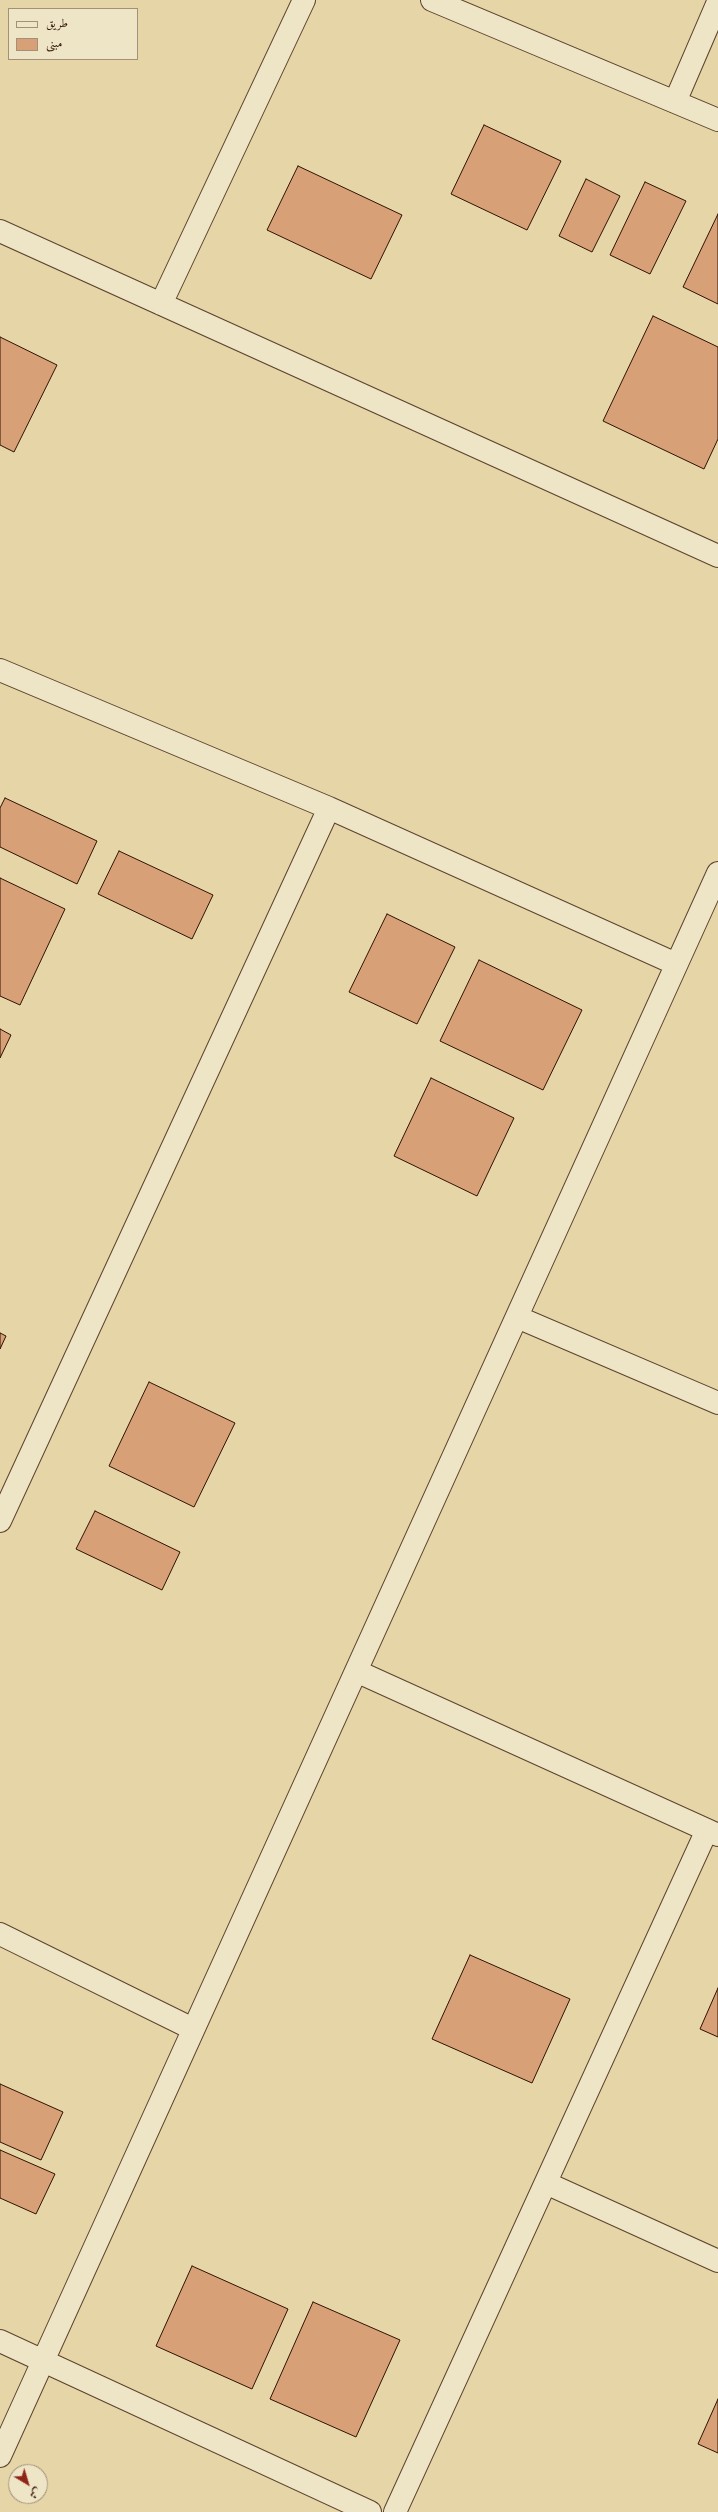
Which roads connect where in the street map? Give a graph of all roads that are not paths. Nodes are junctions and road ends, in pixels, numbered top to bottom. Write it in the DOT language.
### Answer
graph roads {
  1 [pos="304,0"];
  2 [pos="432,0"];
  3 [pos="718,2"];
  4 [pos="675,102"];
  5 [pos="718,120"];
  6 [pos="0,231"];
  7 [pos="161,304"];
  8 [pos="718,556"];
  9 [pos="0,670"];
  10 [pos="329,808"];
  11 [pos="718,873"];
  12 [pos="713,897"];
  13 [pos="676,964"];
  14 [pos="516,1317"];
  15 [pos="718,1403"];
  16 [pos="0,1521"];
  17 [pos="356,1671"];
  18 [pos="712,1832"];
  19 [pos="0,1934"];
  20 [pos="193,2029"];
  21 [pos="546,2183"];
  22 [pos="718,2261"];
  23 [pos="0,2341"];
  24 [pos="43,2361"];
  25 [pos="0,2456"];
  26 [pos="370,2512"];
  27 [pos="395,2512"];
  1 -- 7 [label="street"];
  2 -- 4 [label="street"];
  3 -- 4 [label="street"];
  4 -- 5 [label="street"];
  6 -- 7 [label="street"];
  7 -- 8 [label="street"];
  9 -- 10 [label="street"];
  10 -- 13 [label="street"];
  10 -- 16 [label="street"];
  11 -- 12 [label="street"];
  12 -- 13 [label="street"];
  13 -- 14 [label="street"];
  14 -- 15 [label="street"];
  14 -- 17 [label="street"];
  17 -- 18 [label="street"];
  17 -- 20 [label="street"];
  18 -- 21 [label="street"];
  19 -- 20 [label="street"];
  20 -- 24 [label="street"];
  21 -- 22 [label="street"];
  21 -- 27 [label="street"];
  23 -- 24 [label="street"];
  24 -- 25 [label="street"];
  24 -- 26 [label="street"];
}
